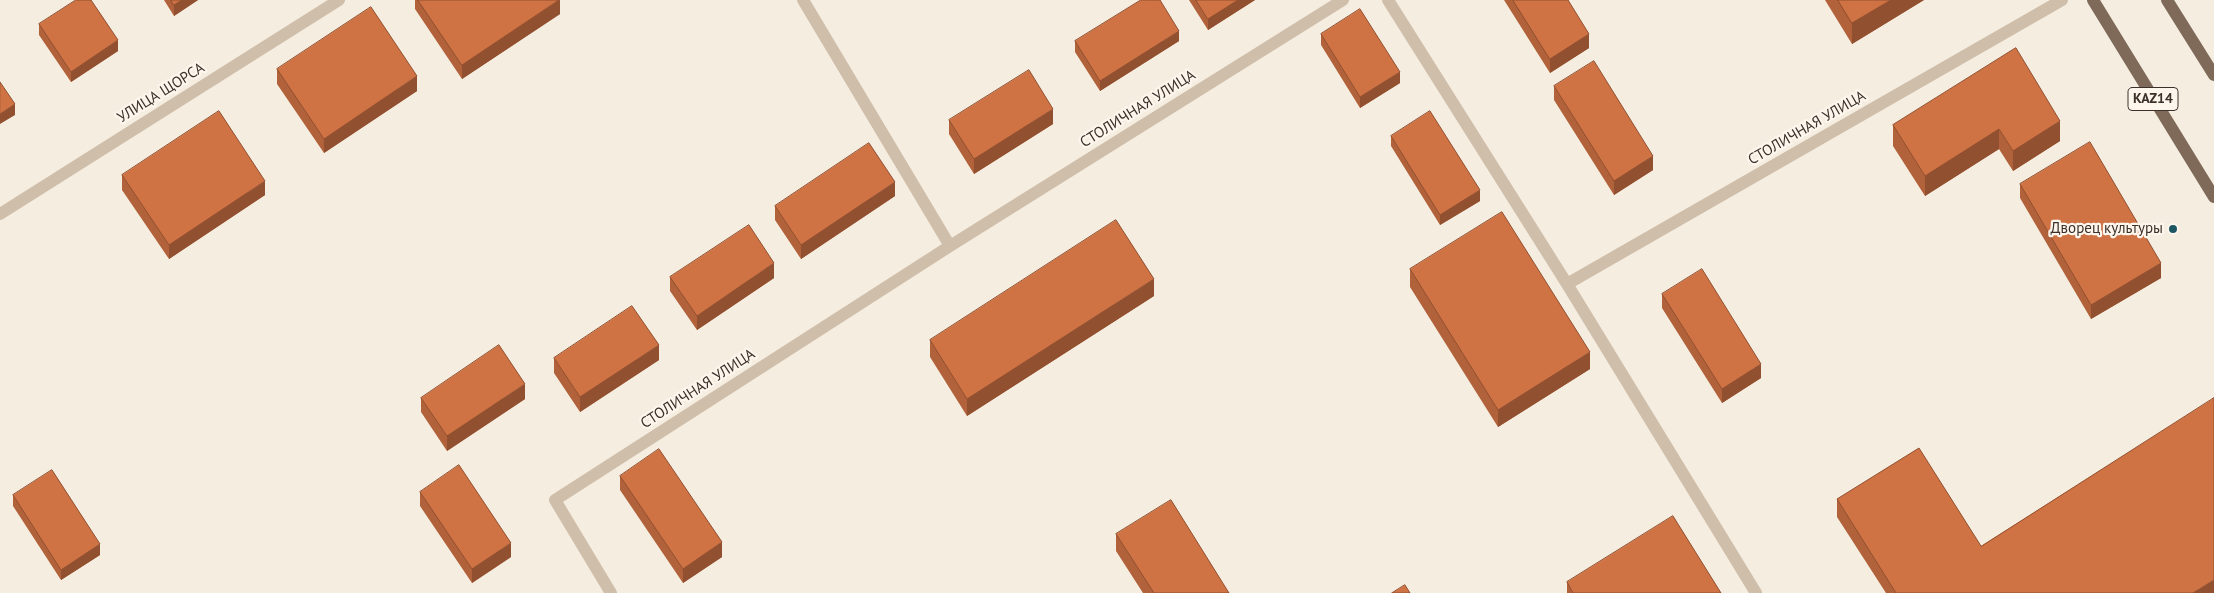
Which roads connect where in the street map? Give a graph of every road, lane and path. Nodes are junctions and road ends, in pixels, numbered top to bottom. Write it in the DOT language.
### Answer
graph roads {
  1 [pos="340,0"];
  2 [pos="803,0"];
  3 [pos="1344,0"];
  4 [pos="1388,0"];
  5 [pos="2062,0"];
  6 [pos="2093,0"];
  7 [pos="2167,0"];
  8 [pos="2214,75"];
  9 [pos="2214,197"];
  10 [pos="0,214"];
  11 [pos="950,246"];
  12 [pos="1567,284"];
  13 [pos="611,593"];
  14 [pos="1756,593"];
  1 -- 10 [label="street, УЛИЦА ЩОРСА"];
  2 -- 11 [label="street"];
  3 -- 11 [label="street, СТОЛИЧНАЯ УЛИЦА"];
  4 -- 12 [label="street"];
  5 -- 12 [label="street, СТОЛИЧНАЯ УЛИЦА"];
  6 -- 9 [label="main road, KAZ14"];
  7 -- 8 [label="main road"];
  11 -- 13 [label="street, СТОЛИЧНАЯ УЛИЦА"];
  12 -- 14 [label="street"];
}
